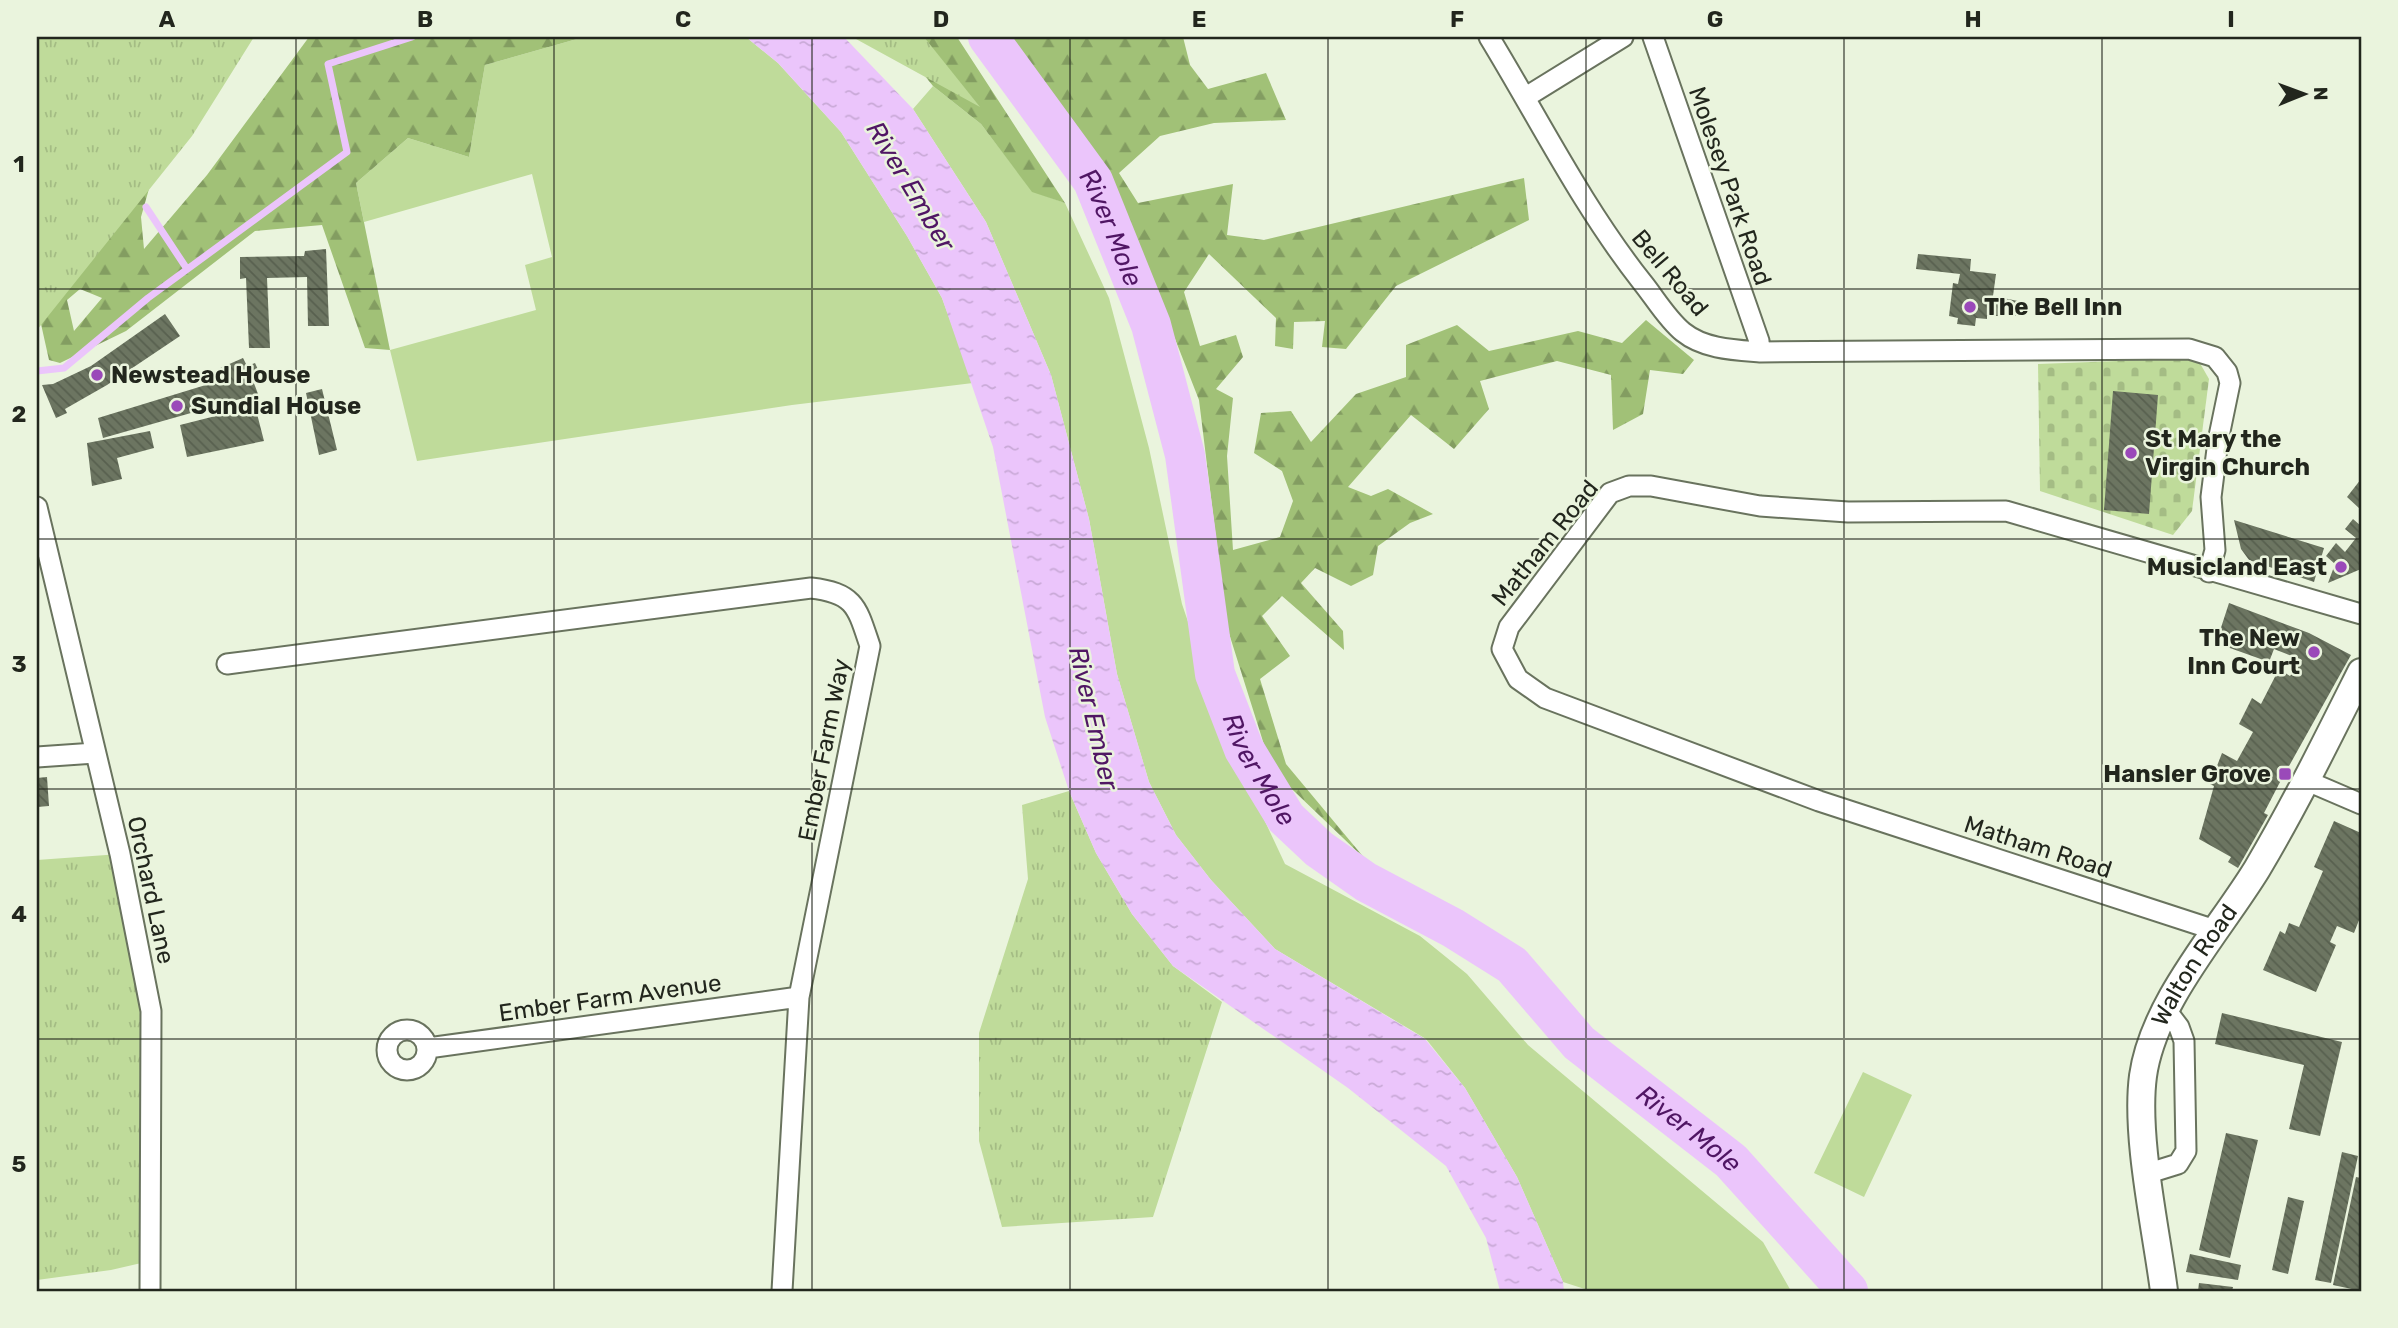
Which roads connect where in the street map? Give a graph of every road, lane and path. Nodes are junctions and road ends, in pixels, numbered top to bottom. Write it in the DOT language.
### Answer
graph roads {
  1 [pos="1489,37"];
  2 [pos="1623,37"];
  3 [pos="1653,37"];
  4 [pos="1526,97"];
  5 [pos="1760,352"];
  6 [pos="37,507"];
  7 [pos="2209,572"];
  8 [pos="2361,614"];
  9 [pos="227,664"];
  10 [pos="2361,673"];
  11 [pos="94,753"];
  12 [pos="37,757"];
  13 [pos="2305,780"];
  14 [pos="2361,804"];
  15 [pos="2218,931"];
  16 [pos="799,997"];
  17 [pos="2166,1010"];
  18 [pos="428,1048"];
  19 [pos="2149,1174"];
  20 [pos="150,1291"];
  21 [pos="782,1291"];
  22 [pos="2164,1291"];
  1 -- 4 [label="street, Bell Road"];
  2 -- 4 [label="street"];
  3 -- 5 [label="street, Molesey Park Road"];
  4 -- 5 [label="street, Bell Road"];
  5 -- 7 [label="street, Bell Road"];
  6 -- 11 [label="street, Orchard Lane"];
  7 -- 8 [label="street, Matham Road"];
  7 -- 15 [label="street, Matham Road"];
  9 -- 16 [label="street, Ember Farm Way"];
  10 -- 13 [label="main road, Walton Road"];
  11 -- 12 [label="street"];
  11 -- 20 [label="street, Orchard Lane"];
  13 -- 14 [label="street"];
  13 -- 15 [label="main road, Walton Road"];
  15 -- 17 [label="main road, Walton Road"];
  16 -- 18 [label="street, Ember Farm Avenue"];
  16 -- 21 [label="street, Ember Farm Way"];
  17 -- 19 [label="main road, Walton Road"];
  17 -- 19 [label="street"];
  19 -- 22 [label="main road, Walton Road"];
}
